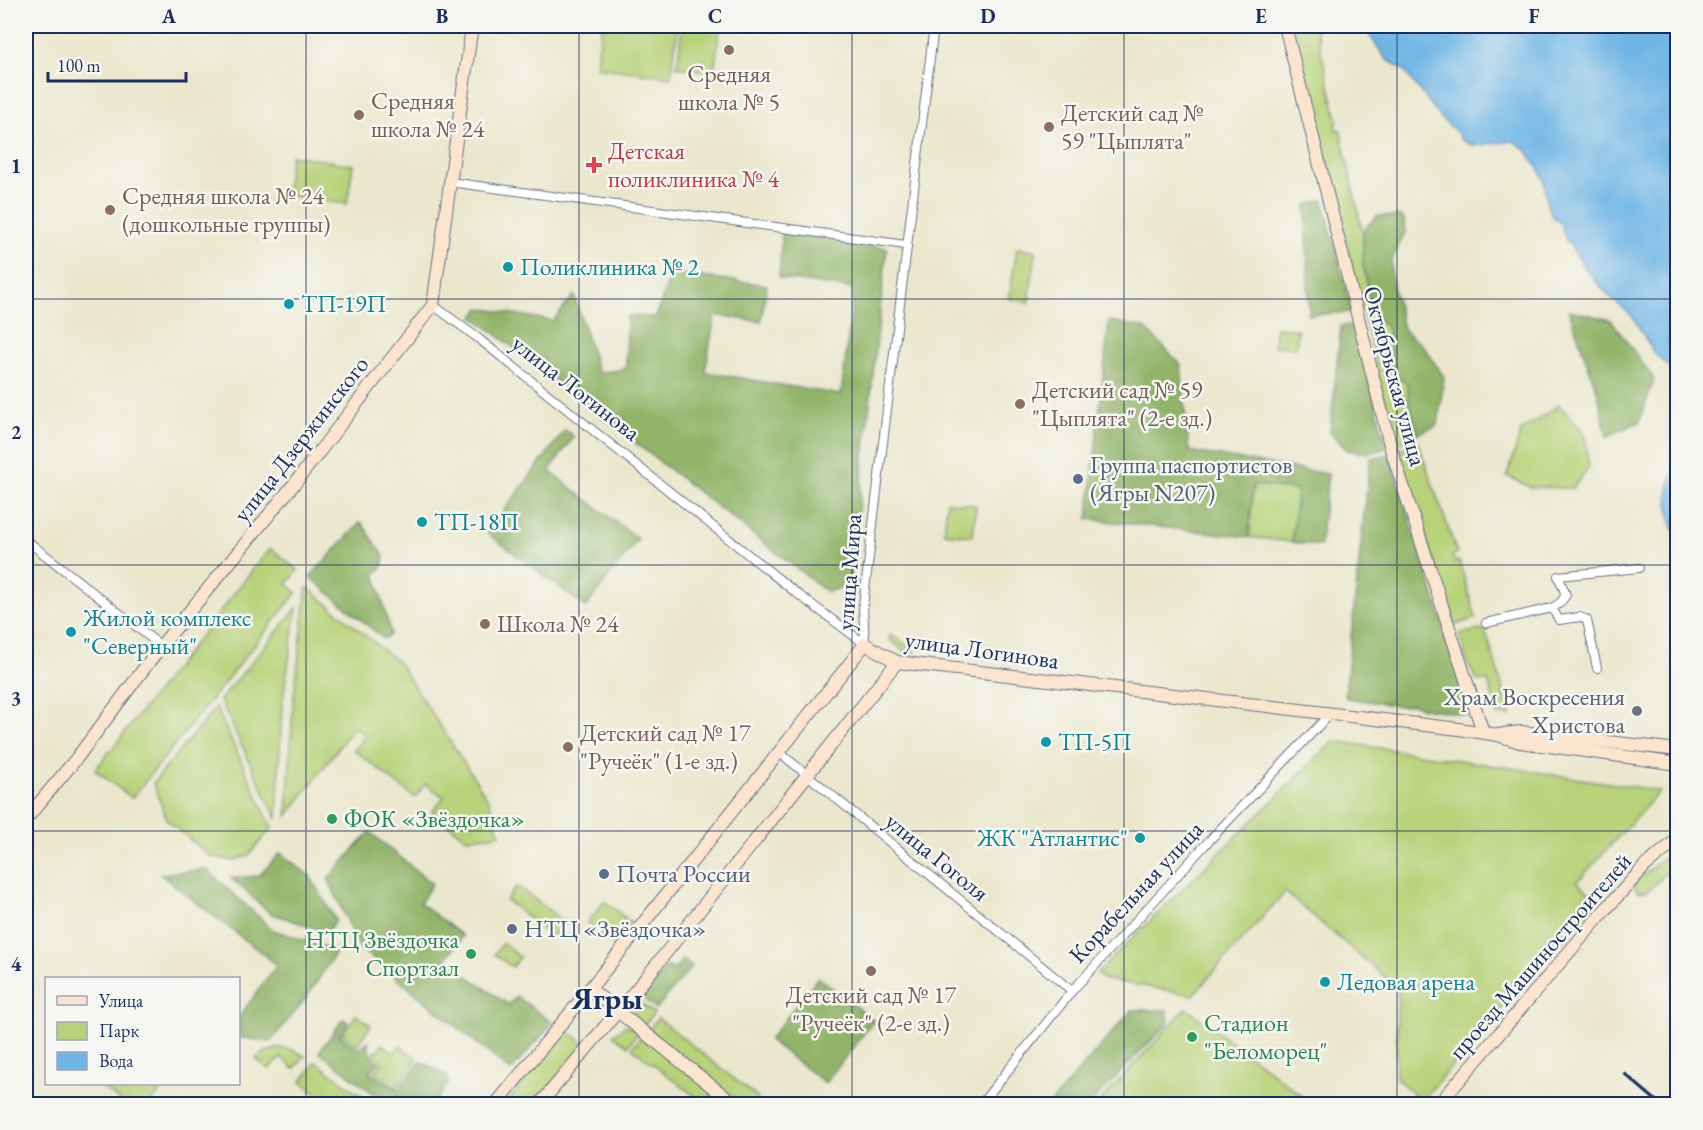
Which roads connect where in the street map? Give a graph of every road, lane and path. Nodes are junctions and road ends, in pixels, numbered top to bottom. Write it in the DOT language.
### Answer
graph roads {
  1 [pos="472,26"];
  2 [pos="934,26"];
  3 [pos="1285,26"];
  4 [pos="450,182"];
  5 [pos="906,245"];
  6 [pos="432,305"];
  7 [pos="26,540"];
  8 [pos="1639,568"];
  9 [pos="1552,608"];
  10 [pos="1486,622"];
  11 [pos="865,644"];
  12 [pos="161,646"];
  13 [pos="897,662"];
  14 [pos="1597,668"];
  15 [pos="1330,714"];
  16 [pos="1483,732"];
  17 [pos="1498,735"];
  18 [pos="1677,750"];
  19 [pos="779,752"];
  20 [pos="1677,764"];
  21 [pos="807,776"];
  22 [pos="26,819"];
  23 [pos="1677,839"];
  24 [pos="590,989"];
  25 [pos="1072,991"];
  26 [pos="617,1011"];
  27 [pos="496,1104"];
  28 [pos="540,1104"];
  29 [pos="734,1104"];
  30 [pos="981,1104"];
  31 [pos="1439,1104"];
  1 -- 4 [label="main road, улица Дзержинского"];
  2 -- 5 [label="street, улица Мира"];
  3 -- 16 [label="main road, Октябрьская улица"];
  4 -- 5 [label="street"];
  4 -- 6 [label="main road, улица Дзержинского"];
  5 -- 11 [label="street, улица Мира"];
  6 -- 11 [label="street, улица Логинова"];
  6 -- 12 [label="main road, улица Дзержинского"];
  7 -- 12 [label="street"];
  8 -- 9 [label="street"];
  9 -- 10 [label="street"];
  9 -- 14 [label="street"];
  11 -- 13 [label="main road, улица Логинова"];
  11 -- 19 [label="main road, улица Мира"];
  12 -- 22 [label="main road, улица Дзержинского"];
  13 -- 15 [label="main road, улица Логинова"];
  13 -- 21 [label="main road"];
  15 -- 16 [label="main road, улица Логинова"];
  15 -- 25 [label="street, Корабельная улица"];
  16 -- 17 [label="main road, улица Логинова"];
  17 -- 18 [label="main road, улица Логинова"];
  17 -- 20 [label="main road, улица Логинова"];
  19 -- 21 [label="street, улица Гоголя"];
  19 -- 24 [label="main road, улица Мира"];
  21 -- 25 [label="street, улица Гоголя"];
  21 -- 26 [label="main road"];
  23 -- 31 [label="main road, проезд Машиностроителей"];
  24 -- 26 [label="main road"];
  24 -- 27 [label="main road, улица Мира"];
  25 -- 30 [label="street, Корабельная улица"];
  26 -- 28 [label="main road"];
  26 -- 29 [label="main road"];
}
